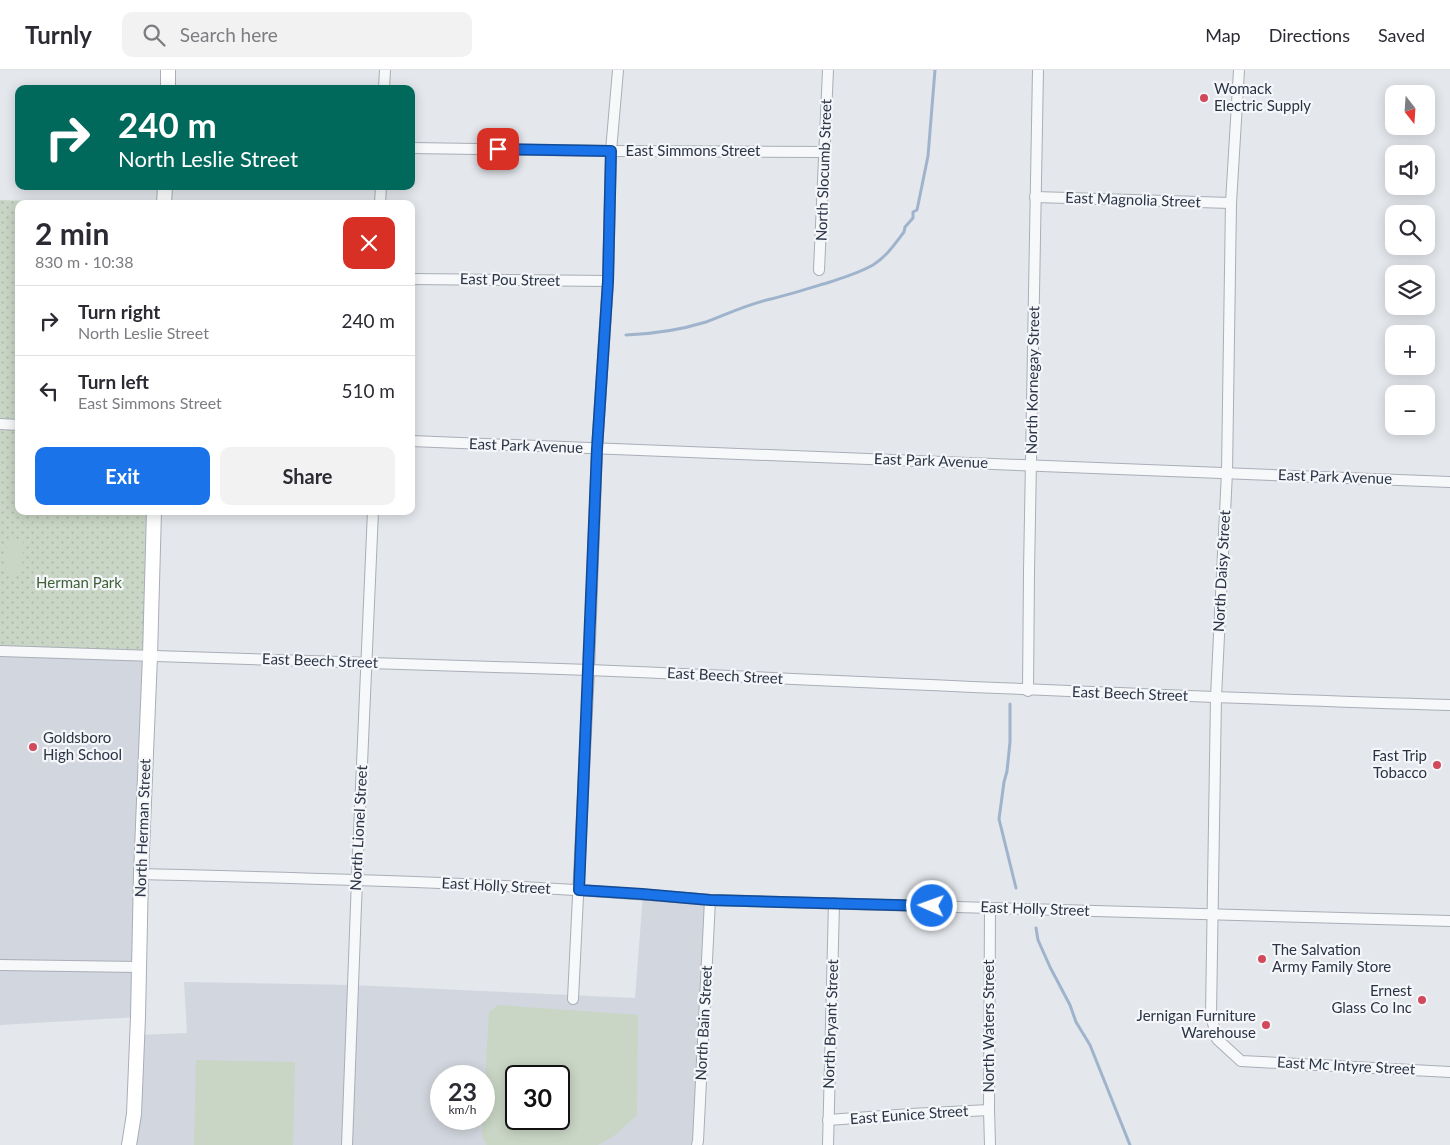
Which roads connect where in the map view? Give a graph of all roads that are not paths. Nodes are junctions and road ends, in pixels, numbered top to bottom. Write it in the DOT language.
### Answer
graph roads {
  1 [pos="168,70"];
  2 [pos="385,70"];
  3 [pos="618,70"];
  4 [pos="828,70"];
  5 [pos="1038,70"];
  6 [pos="1239,70"];
  7 [pos="168,85"];
  8 [pos="384,85"];
  9 [pos="415,148"];
  10 [pos="611,151"];
  11 [pos="825,152"];
  12 [pos="1035,196"];
  13 [pos="1231,203"];
  14 [pos="819,270"];
  15 [pos="415,279"];
  16 [pos="608,281"];
  17 [pos="0,424"];
  18 [pos="15,425"];
  19 [pos="415,441"];
  20 [pos="597,449"];
  21 [pos="1032,465"];
  22 [pos="1227,472"];
  23 [pos="1450,482"];
  24 [pos="154,515"];
  25 [pos="373,515"];
  26 [pos="0,651"];
  27 [pos="150,656"];
  28 [pos="367,662"];
  29 [pos="589,670"];
  30 [pos="1028,690"];
  31 [pos="1216,697"];
  32 [pos="1450,705"];
  33 [pos="141,874"];
  34 [pos="356,880"];
  35 [pos="579,890"];
  36 [pos="710,900"];
  37 [pos="834,903"];
  38 [pos="990,908"];
  39 [pos="1214,915"];
  40 [pos="1450,921"];
  41 [pos="0,965"];
  42 [pos="138,967"];
  43 [pos="573,999"];
  44 [pos="1241,1061"];
  45 [pos="1450,1072"];
  46 [pos="989,1110"];
  47 [pos="828,1120"];
  48 [pos="130,1145"];
  49 [pos="347,1145"];
  50 [pos="697,1145"];
  51 [pos="828,1145"];
  52 [pos="990,1145"];
  1 -- 7 [label="main road"];
  2 -- 8 [label="street"];
  3 -- 10 [label="street"];
  4 -- 11 [label="street, North Slocumb Street"];
  5 -- 12 [label="street, North Kornegay Street"];
  6 -- 13 [label="street, North Daisy Street"];
  9 -- 10 [label="street, East Simmons Street"];
  10 -- 11 [label="street, East Simmons Street"];
  10 -- 16 [label="street"];
  11 -- 14 [label="street, North Slocumb Street"];
  12 -- 13 [label="street, East Magnolia Street"];
  12 -- 21 [label="street, North Kornegay Street"];
  13 -- 22 [label="street, North Daisy Street"];
  15 -- 16 [label="street, East Pou Street"];
  16 -- 20 [label="street"];
  17 -- 18 [label="street"];
  19 -- 20 [label="street, East Park Avenue"];
  20 -- 21 [label="street, East Park Avenue"];
  20 -- 29 [label="street"];
  21 -- 22 [label="street, East Park Avenue"];
  21 -- 30 [label="street, North Kornegay Street"];
  22 -- 23 [label="street, East Park Avenue"];
  22 -- 31 [label="street, North Daisy Street"];
  24 -- 27 [label="main road, North Herman Street"];
  25 -- 28 [label="street, North Lionel Street"];
  26 -- 27 [label="street, East Beech Street"];
  27 -- 28 [label="street, East Beech Street"];
  27 -- 33 [label="main road, North Herman Street"];
  28 -- 29 [label="street, East Beech Street"];
  28 -- 34 [label="street, North Lionel Street"];
  29 -- 30 [label="street, East Beech Street"];
  29 -- 35 [label="street"];
  30 -- 31 [label="street, East Beech Street"];
  31 -- 32 [label="street, East Beech Street"];
  31 -- 39 [label="street, North Daisy Street"];
  33 -- 34 [label="street, East Holly Street"];
  33 -- 42 [label="main road, North Herman Street"];
  34 -- 35 [label="street, East Holly Street"];
  34 -- 49 [label="street, North Lionel Street"];
  35 -- 36 [label="street, East Holly Street"];
  35 -- 43 [label="street"];
  36 -- 37 [label="street, East Holly Street"];
  36 -- 50 [label="street, North Bain Street"];
  37 -- 38 [label="street, East Holly Street"];
  37 -- 47 [label="street, North Bryant Street"];
  38 -- 39 [label="street, East Holly Street"];
  38 -- 46 [label="street, North Waters Street"];
  39 -- 40 [label="street, East Holly Street"];
  39 -- 44 [label="street, North Daisy Street"];
  41 -- 42 [label="street"];
  42 -- 48 [label="main road, North Herman Street"];
  44 -- 45 [label="street, East Mc Intyre Street"];
  46 -- 47 [label="street, East Eunice Street"];
  46 -- 52 [label="street, North Waters Street"];
  47 -- 51 [label="street, North Bryant Street"];
}
